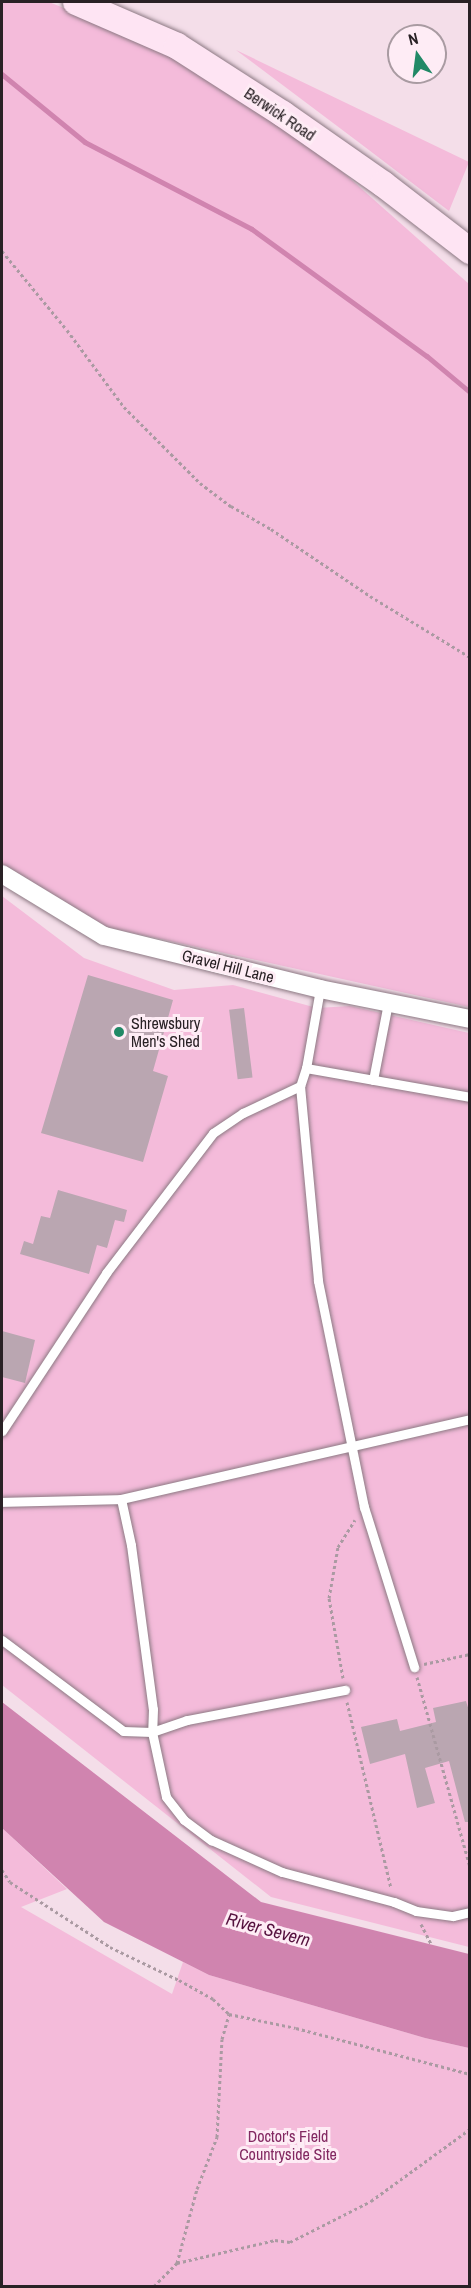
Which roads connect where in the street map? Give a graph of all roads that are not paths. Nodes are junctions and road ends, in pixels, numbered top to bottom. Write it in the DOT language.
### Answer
graph roads {
  1 [pos="76,2"];
  2 [pos="470,251"];
  3 [pos="2,874"];
  4 [pos="320,988"];
  5 [pos="388,1003"];
  6 [pos="470,1019"];
  7 [pos="306,1068"];
  8 [pos="373,1080"];
  9 [pos="300,1086"];
  10 [pos="470,1097"];
  11 [pos="470,1419"];
  12 [pos="2,1431"];
  13 [pos="350,1445"];
  14 [pos="121,1499"];
  15 [pos="2,1502"];
  16 [pos="2,1640"];
  17 [pos="414,1667"];
  18 [pos="345,1690"];
  19 [pos="152,1732"];
  20 [pos="470,1912"];
  1 -- 2 [label="main road, Berwick Road"];
  3 -- 4 [label="street, Gravel Hill Lane"];
  4 -- 5 [label="street, Gravel Hill Lane"];
  4 -- 7 [label="lane"];
  5 -- 6 [label="street, Gravel Hill Lane"];
  5 -- 8 [label="lane"];
  7 -- 8 [label="lane"];
  7 -- 9 [label="lane"];
  8 -- 10 [label="lane"];
  9 -- 12 [label="lane"];
  9 -- 13 [label="lane"];
  11 -- 13 [label="lane"];
  13 -- 14 [label="lane"];
  13 -- 17 [label="lane"];
  14 -- 15 [label="lane"];
  14 -- 19 [label="lane"];
  16 -- 19 [label="lane"];
  18 -- 19 [label="lane"];
  19 -- 20 [label="lane"];
}
